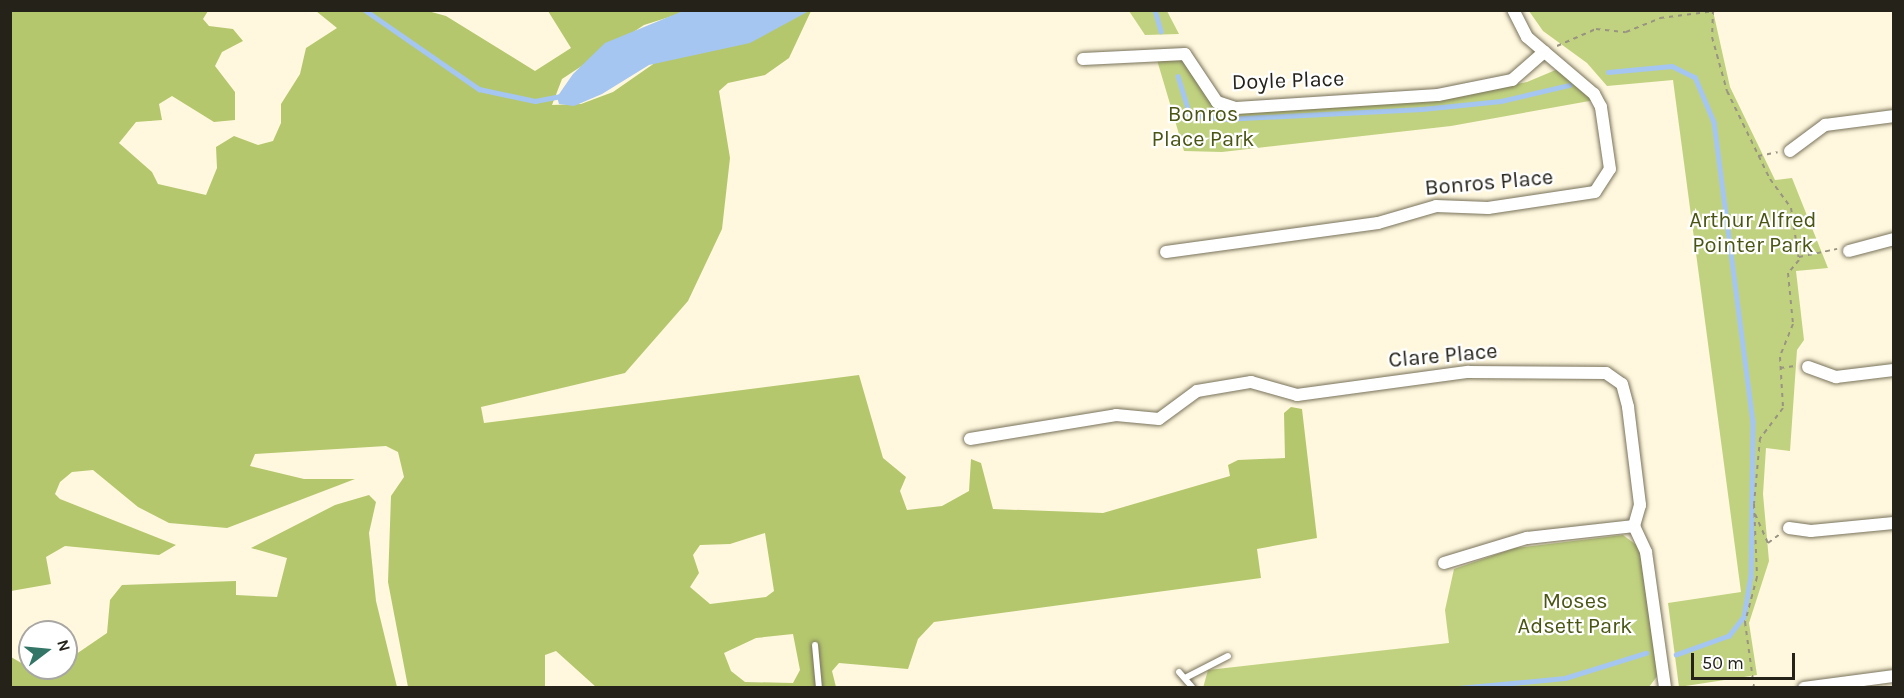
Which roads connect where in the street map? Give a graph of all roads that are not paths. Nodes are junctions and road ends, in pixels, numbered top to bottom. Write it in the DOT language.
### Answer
graph roads {
  1 [pos="1513,10"];
  2 [pos="1544,52"];
  3 [pos="1083,59"];
  4 [pos="1893,116"];
  5 [pos="1790,151"];
  6 [pos="1893,239"];
  7 [pos="1848,251"];
  8 [pos="1166,252"];
  9 [pos="1808,367"];
  10 [pos="1893,370"];
  11 [pos="970,439"];
  12 [pos="1893,522"];
  13 [pos="1634,526"];
  14 [pos="1789,528"];
  15 [pos="1444,563"];
  16 [pos="815,645"];
  17 [pos="1228,657"];
  18 [pos="1179,672"];
  19 [pos="1893,676"];
  20 [pos="1187,677"];
  21 [pos="819,687"];
  22 [pos="1193,687"];
  23 [pos="1665,687"];
  24 [pos="1804,687"];
  1 -- 2 [label="street, Bonros Place"];
  2 -- 3 [label="street, Doyle Place"];
  2 -- 8 [label="street, Bonros Place"];
  4 -- 5 [label="street"];
  6 -- 7 [label="street"];
  9 -- 10 [label="street"];
  11 -- 13 [label="street, Clare Place"];
  12 -- 14 [label="street"];
  13 -- 15 [label="street"];
  13 -- 23 [label="street"];
  16 -- 21 [label="lane"];
  17 -- 20 [label="lane"];
  18 -- 20 [label="lane"];
  19 -- 24 [label="street"];
  20 -- 22 [label="lane"];
}
